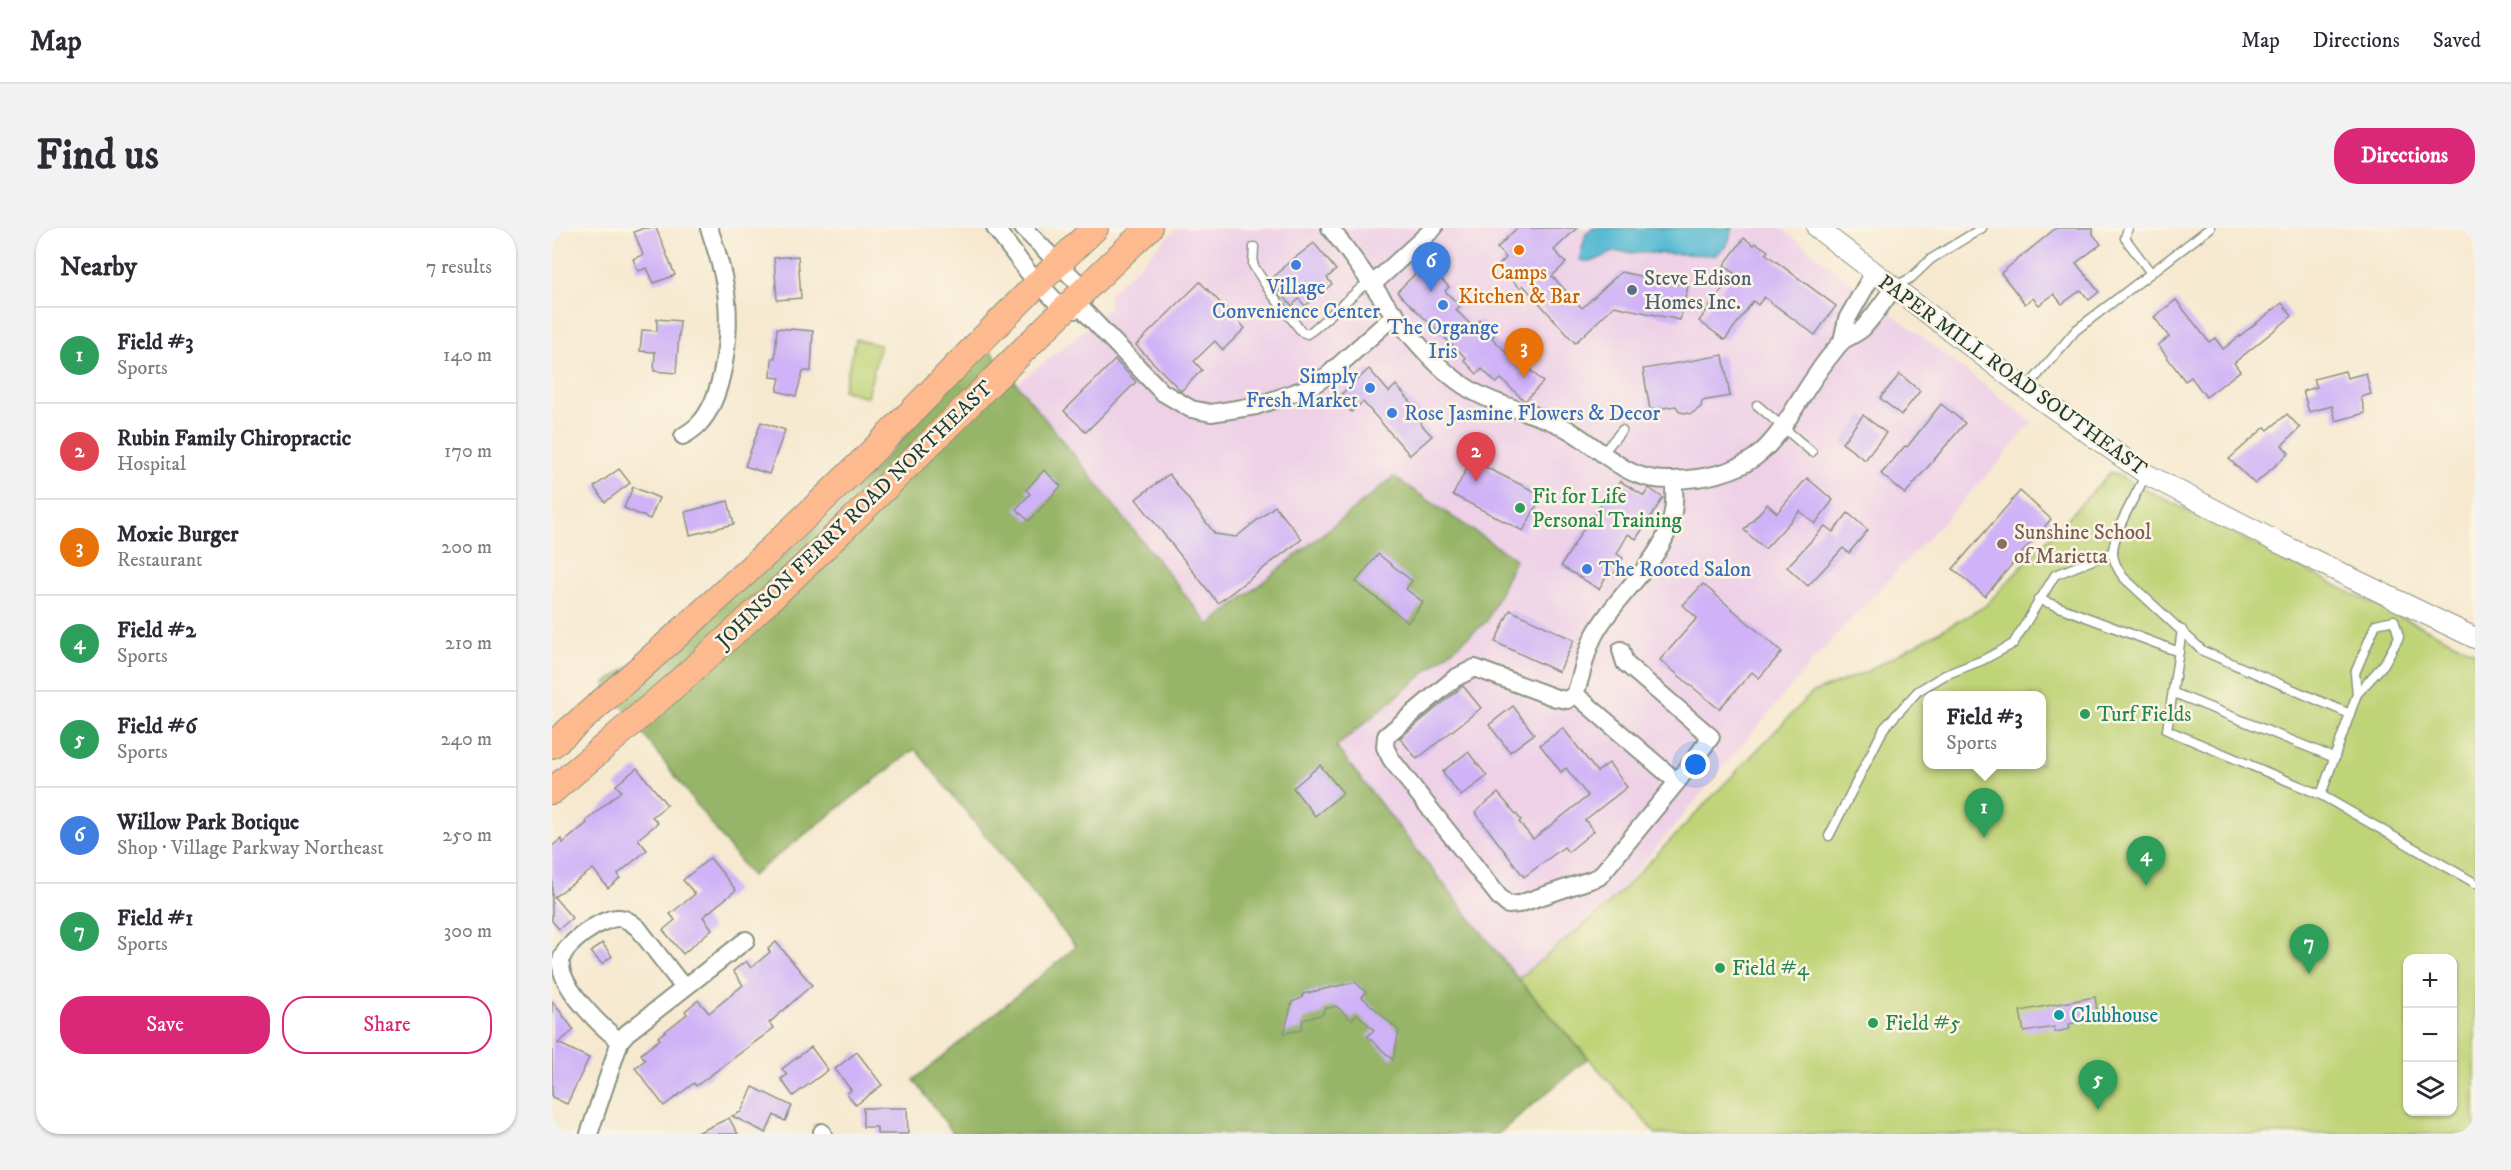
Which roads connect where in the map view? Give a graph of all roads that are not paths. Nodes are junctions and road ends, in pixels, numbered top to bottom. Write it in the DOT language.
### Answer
graph roads {
  1 [pos="709,228"];
  2 [pos="996,228"];
  3 [pos="1023,228"];
  4 [pos="1095,228"];
  5 [pos="1149,228"];
  6 [pos="1330,228"];
  7 [pos="1434,228"];
  8 [pos="1817,228"];
  9 [pos="1982,228"];
  10 [pos="2128,228"];
  11 [pos="2210,228"];
  12 [pos="1254,247"];
  13 [pos="1058,262"];
  14 [pos="1874,272"];
  15 [pos="2151,273"];
  16 [pos="1037,282"];
  17 [pos="1373,284"];
  18 [pos="1894,287"];
  19 [pos="1077,303"];
  20 [pos="1396,314"];
  21 [pos="1842,341"];
  22 [pos="2026,389"];
  23 [pos="1757,405"];
  24 [pos="1783,429"];
  25 [pos="1622,430"];
  26 [pos="683,436"];
  27 [pos="1812,452"];
  28 [pos="1601,454"];
  29 [pos="2146,474"];
  30 [pos="1673,480"];
  31 [pos="2113,552"];
  32 [pos="2038,599"];
  33 [pos="2398,611"];
  34 [pos="2182,630"];
  35 [pos="2475,638"];
  36 [pos="1621,650"];
  37 [pos="2179,652"];
  38 [pos="2174,693"];
  39 [pos="1575,694"];
  40 [pos="2358,694"];
  41 [pos="2350,714"];
  42 [pos="552,746"];
  43 [pos="2335,758"];
  44 [pos="1677,782"];
  45 [pos="552,791"];
  46 [pos="2321,795"];
  47 [pos="1829,836"];
  48 [pos="2475,883"];
  49 [pos="746,940"];
  50 [pos="684,988"];
  51 [pos="621,1041"];
  52 [pos="590,1130"];
  53 [pos="575,1134"];
  1 -- 26 [label="street"];
  2 -- 16 [label="street"];
  3 -- 13 [label="street"];
  4 -- 13 [label="main road, JOHNSON FERRY ROAD NORTHEAST"];
  5 -- 19 [label="main road, JOHNSON FERRY ROAD NORTHEAST"];
  6 -- 17 [label="street"];
  7 -- 17 [label="street"];
  8 -- 14 [label="street, PAPER MILL ROAD SOUTHEAST"];
  9 -- 18 [label="lane"];
  10 -- 15 [label="lane"];
  11 -- 15 [label="lane"];
  12 -- 17 [label="lane"];
  13 -- 16 [label="main road, JOHNSON FERRY ROAD NORTHEAST"];
  13 -- 19 [label="street"];
  14 -- 18 [label="street, PAPER MILL ROAD SOUTHEAST"];
  14 -- 21 [label="street"];
  15 -- 22 [label="lane"];
  16 -- 19 [label="street"];
  16 -- 42 [label="main road, JOHNSON FERRY ROAD NORTHEAST"];
  17 -- 20 [label="street"];
  18 -- 21 [label="street"];
  18 -- 22 [label="street, PAPER MILL ROAD SOUTHEAST"];
  19 -- 20 [label="street"];
  19 -- 45 [label="main road, JOHNSON FERRY ROAD NORTHEAST"];
  20 -- 28 [label="street"];
  21 -- 24 [label="street"];
  22 -- 29 [label="street, PAPER MILL ROAD SOUTHEAST"];
  23 -- 24 [label="lane"];
  24 -- 27 [label="lane"];
  24 -- 30 [label="street"];
  25 -- 28 [label="lane"];
  28 -- 30 [label="street"];
  29 -- 31 [label="lane"];
  29 -- 33 [label="street, PAPER MILL ROAD SOUTHEAST"];
  30 -- 39 [label="street"];
  31 -- 32 [label="lane"];
  31 -- 34 [label="lane"];
  32 -- 37 [label="lane"];
  32 -- 47 [label="lane"];
  33 -- 35 [label="street, PAPER MILL ROAD SOUTHEAST"];
  33 -- 40 [label="lane"];
  33 -- 40 [label="lane"];
  34 -- 37 [label="lane"];
  34 -- 41 [label="lane"];
  36 -- 44 [label="street"];
  37 -- 38 [label="lane"];
  38 -- 43 [label="lane"];
  38 -- 46 [label="lane"];
  39 -- 44 [label="street"];
  39 -- 44 [label="street"];
  40 -- 41 [label="lane"];
  41 -- 43 [label="lane"];
  43 -- 46 [label="lane"];
  46 -- 48 [label="lane"];
  49 -- 50 [label="street"];
  50 -- 51 [label="street"];
  50 -- 51 [label="street"];
  51 -- 52 [label="street"];
  52 -- 53 [label="street"];
}
